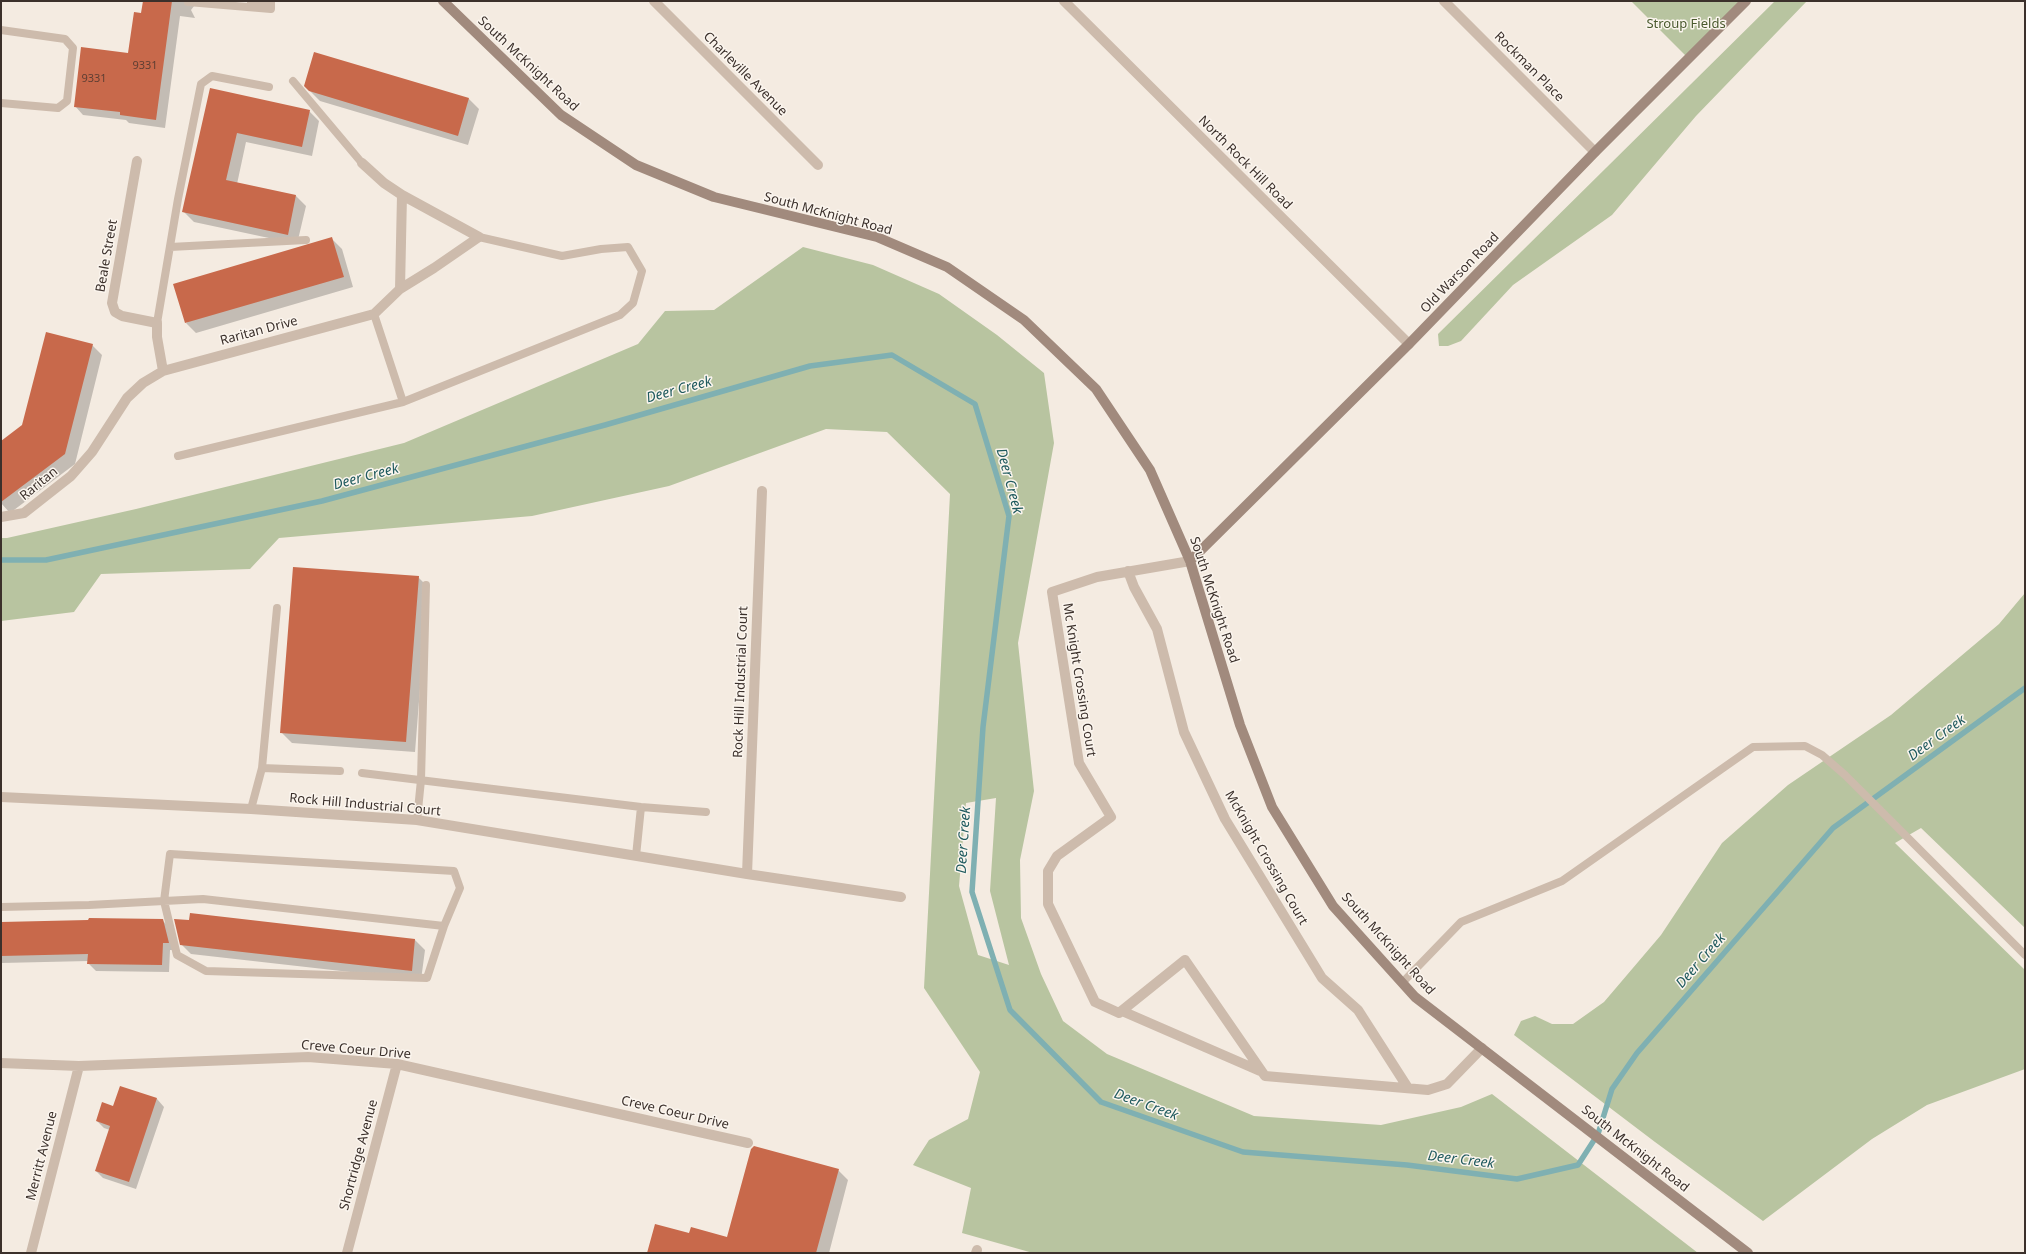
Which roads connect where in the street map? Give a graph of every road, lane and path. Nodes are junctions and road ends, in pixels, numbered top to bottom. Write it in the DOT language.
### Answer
graph roads {
  1 [pos="235,1"];
  2 [pos="264,1"];
  3 [pos="271,1"];
  4 [pos="443,1"];
  5 [pos="654,1"];
  6 [pos="1064,1"];
  7 [pos="1444,1"];
  8 [pos="1746,1"];
  9 [pos="188,2"];
  10 [pos="212,3"];
  11 [pos="226,5"];
  12 [pos="1,30"];
  13 [pos="294,81"];
  14 [pos="269,87"];
  15 [pos="1,103"];
  16 [pos="1595,152"];
  17 [pos="137,160"];
  18 [pos="362,163"];
  19 [pos="818,165"];
  20 [pos="402,195"];
  21 [pos="479,237"];
  22 [pos="306,240"];
  23 [pos="170,247"];
  24 [pos="400,289"];
  25 [pos="374,314"];
  26 [pos="157,323"];
  27 [pos="1408,344"];
  28 [pos="163,370"];
  29 [pos="403,402"];
  30 [pos="178,456"];
  31 [pos="71,476"];
  32 [pos="762,491"];
  33 [pos="1,517"];
  34 [pos="1190,561"];
  35 [pos="1128,571"];
  36 [pos="426,585"];
  37 [pos="276,608"];
  38 [pos="262,768"];
  39 [pos="340,771"];
  40 [pos="362,773"];
  41 [pos="421,780"];
  42 [pos="1,797"];
  43 [pos="641,807"];
  44 [pos="251,809"];
  45 [pos="706,812"];
  46 [pos="417,820"];
  47 [pos="636,856"];
  48 [pos="747,874"];
  49 [pos="902,897"];
  50 [pos="164,901"];
  51 [pos="1,907"];
  52 [pos="444,926"];
  53 [pos="2025,955"];
  54 [pos="1402,983"];
  55 [pos="1122,1011"];
  56 [pos="1482,1048"];
  57 [pos="1,1063"];
  58 [pos="397,1064"];
  59 [pos="79,1066"];
  60 [pos="1262,1072"];
  61 [pos="1408,1088"];
  62 [pos="748,1142"];
  63 [pos="31,1253"];
  64 [pos="347,1253"];
  65 [pos="1748,1253"];
  1 -- 2 [label="lane"];
  1 -- 11 [label="lane"];
  3 -- 11 [label="lane"];
  4 -- 34 [label="main road, South McKnight Road"];
  5 -- 19 [label="street, Charleville Avenue"];
  6 -- 27 [label="street, North Rock Hill Road"];
  7 -- 16 [label="street, Rockman Place"];
  8 -- 16 [label="main road, Old Warson Road"];
  9 -- 10 [label="lane"];
  10 -- 11 [label="lane"];
  12 -- 15 [label="lane"];
  13 -- 18 [label="lane"];
  14 -- 23 [label="lane"];
  16 -- 27 [label="main road, Old Warson Road"];
  17 -- 26 [label="street, Beale Street"];
  18 -- 20 [label="street"];
  20 -- 21 [label="street"];
  20 -- 24 [label="street"];
  21 -- 24 [label="street, Raritan Drive"];
  21 -- 29 [label="lane"];
  22 -- 23 [label="lane"];
  23 -- 26 [label="lane"];
  24 -- 25 [label="street, Raritan Drive"];
  25 -- 28 [label="street, Raritan Drive"];
  25 -- 29 [label="lane"];
  26 -- 28 [label="street"];
  27 -- 34 [label="main road, Old Warson Road"];
  28 -- 31 [label="street, Raritan Drive"];
  29 -- 30 [label="lane"];
  31 -- 33 [label="street, Raritan"];
  32 -- 48 [label="street, Rock Hill Industrial Court"];
  34 -- 35 [label="street, Mc Knight Crossing Court"];
  34 -- 54 [label="main road, South McKnight Road"];
  35 -- 55 [label="street, Mc Knight Crossing Court"];
  35 -- 61 [label="street, McKnight Crossing Court"];
  36 -- 41 [label="lane"];
  37 -- 38 [label="lane"];
  38 -- 39 [label="lane"];
  38 -- 44 [label="lane"];
  40 -- 41 [label="lane"];
  41 -- 43 [label="lane"];
  41 -- 46 [label="lane"];
  42 -- 44 [label="street, Rock Hill Industrial Court"];
  43 -- 45 [label="lane"];
  43 -- 47 [label="lane"];
  44 -- 46 [label="street, Rock Hill Industrial Court"];
  46 -- 47 [label="street, Rock Hill Industrial Court"];
  47 -- 48 [label="street, Rock Hill Industrial Court"];
  48 -- 49 [label="street, Rock Hill Industrial Court"];
  50 -- 51 [label="lane"];
  50 -- 52 [label="lane"];
  50 -- 52 [label="lane"];
  50 -- 52 [label="lane"];
  53 -- 54 [label="lane"];
  54 -- 56 [label="main road, South McKnight Road"];
  55 -- 60 [label="street, Mc Knight Crossing Court"];
  55 -- 60 [label="street"];
  56 -- 61 [label="street, Mc Knight Crossing Court"];
  56 -- 65 [label="main road, South McKnight Road"];
  57 -- 59 [label="street, Creve Coeur Drive"];
  58 -- 59 [label="street, Creve Coeur Drive"];
  58 -- 62 [label="street, Creve Coeur Drive"];
  58 -- 64 [label="street, Shortridge Avenue"];
  59 -- 63 [label="street, Merritt Avenue"];
  60 -- 61 [label="street, Mc Knight Crossing Court"];
}
